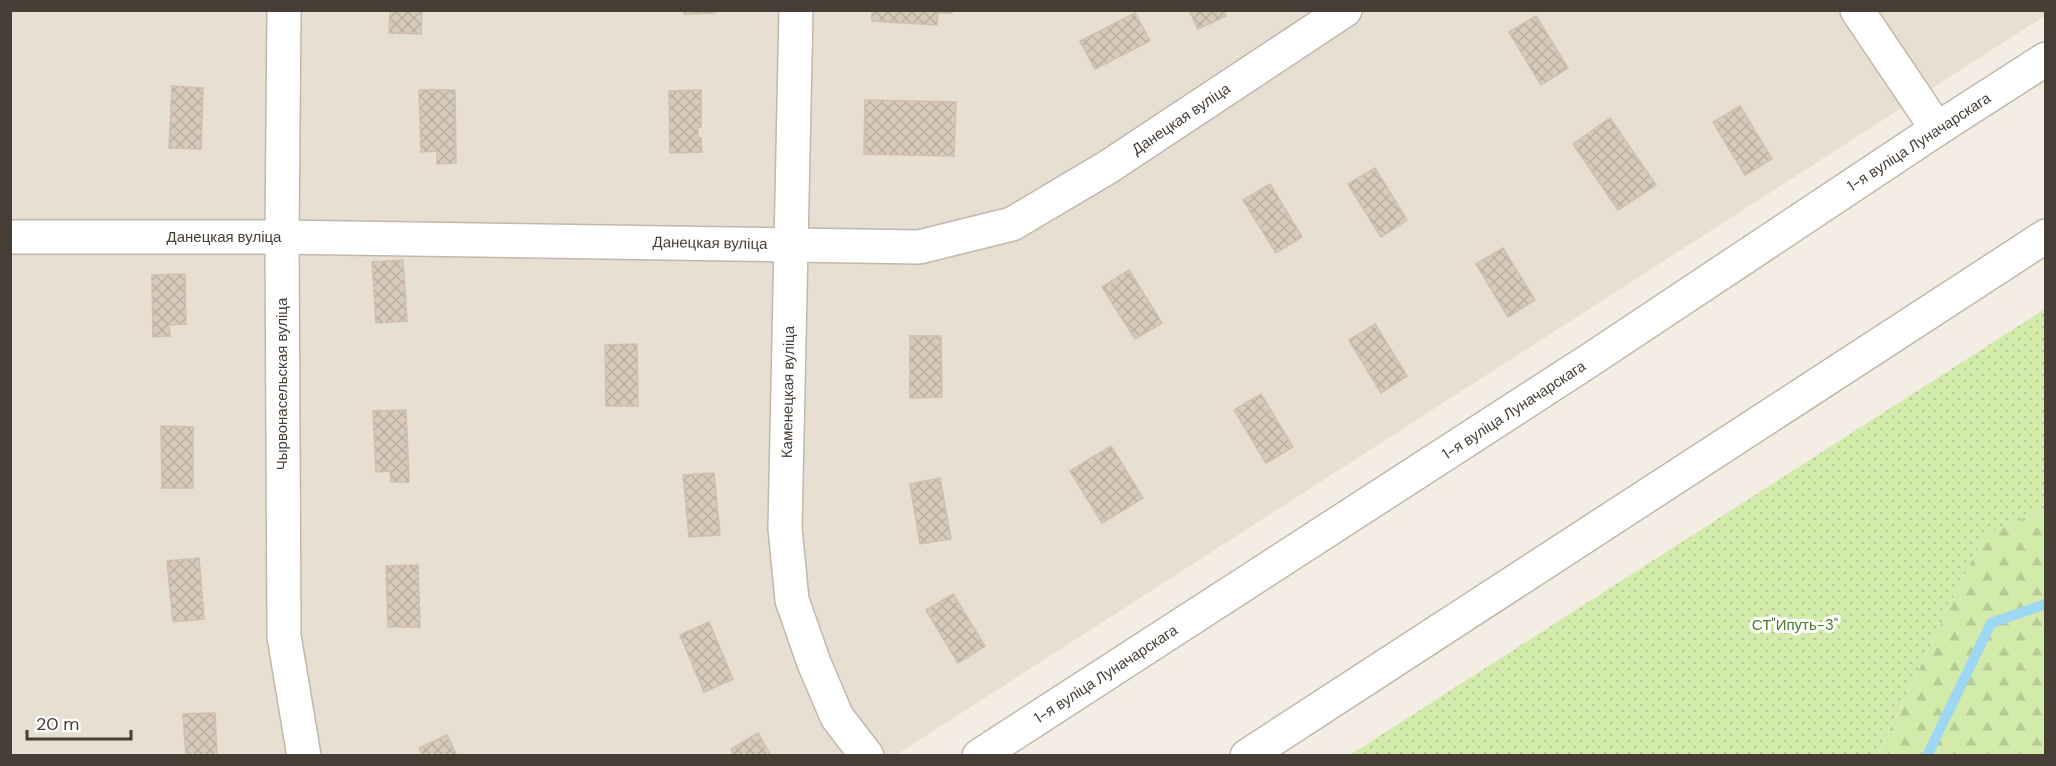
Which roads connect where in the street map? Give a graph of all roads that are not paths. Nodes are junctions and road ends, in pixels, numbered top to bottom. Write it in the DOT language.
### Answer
graph roads {
  1 [pos="284,10"];
  2 [pos="796,10"];
  3 [pos="1345,10"];
  4 [pos="1857,10"];
  5 [pos="2046,59"];
  6 [pos="1938,129"];
  7 [pos="2046,236"];
  8 [pos="10,237"];
  9 [pos="282,237"];
  10 [pos="791,244"];
  11 [pos="304,756"];
  12 [pos="867,756"];
  13 [pos="980,756"];
  14 [pos="1247,756"];
  1 -- 9 [label="street, Чырвонасельская вуліца"];
  2 -- 10 [label="street, Каменецкая вуліца"];
  3 -- 10 [label="street, Данецкая вуліца"];
  4 -- 6 [label="street"];
  5 -- 6 [label="street, 1-я вуліца Луначарскага"];
  6 -- 13 [label="street, 1-я вуліца Луначарскага"];
  7 -- 14 [label="street"];
  8 -- 9 [label="street, Данецкая вуліца"];
  9 -- 10 [label="street, Данецкая вуліца"];
  9 -- 11 [label="street, Чырвонасельская вуліца"];
  10 -- 12 [label="street, Каменецкая вуліца"];
}
